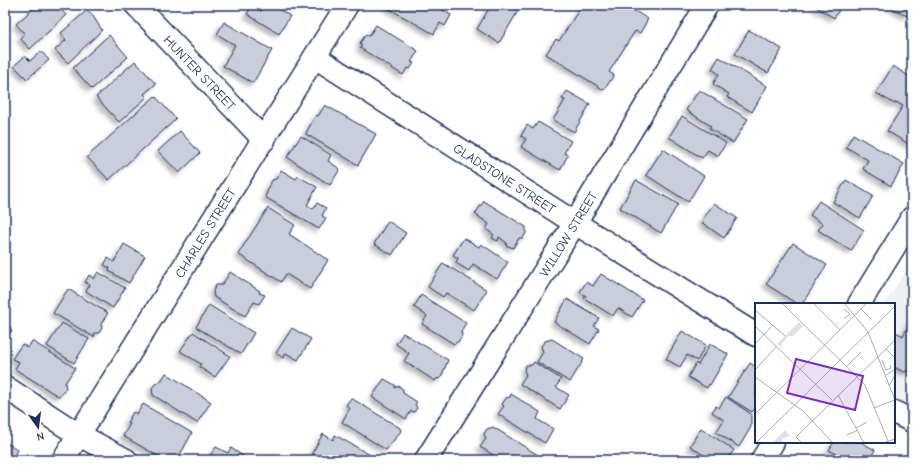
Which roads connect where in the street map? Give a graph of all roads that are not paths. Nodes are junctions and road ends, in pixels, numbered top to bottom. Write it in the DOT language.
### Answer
graph roads {
  1 [pos="136,5"];
  2 [pos="347,5"];
  3 [pos="707,5"];
  4 [pos="315,58"];
  5 [pos="264,140"];
  6 [pos="912,218"];
  7 [pos="575,223"];
  8 [pos="860,303"];
  9 [pos="755,334"];
  10 [pos="5,387"];
  11 [pos="895,412"];
  12 [pos="912,421"];
  13 [pos="79,434"];
  14 [pos="772,443"];
  15 [pos="64,460"];
  16 [pos="126,460"];
  17 [pos="426,460"];
  18 [pos="762,460"];
  1 -- 5 [label="street, HUNTER STREET"];
  2 -- 4 [label="street, CHARLES STREET"];
  3 -- 7 [label="street, WILLOW STREET"];
  4 -- 5 [label="street, CHARLES STREET"];
  4 -- 7 [label="street, GLADSTONE STREET"];
  5 -- 13 [label="street, CHARLES STREET"];
  6 -- 8 [label="street"];
  7 -- 9 [label="street, GLADSTONE STREET"];
  7 -- 17 [label="street, WILLOW STREET"];
  10 -- 13 [label="street"];
  11 -- 12 [label="street"];
  13 -- 15 [label="street, CHARLES STREET"];
  13 -- 16 [label="street"];
  14 -- 18 [label="street"];
}
